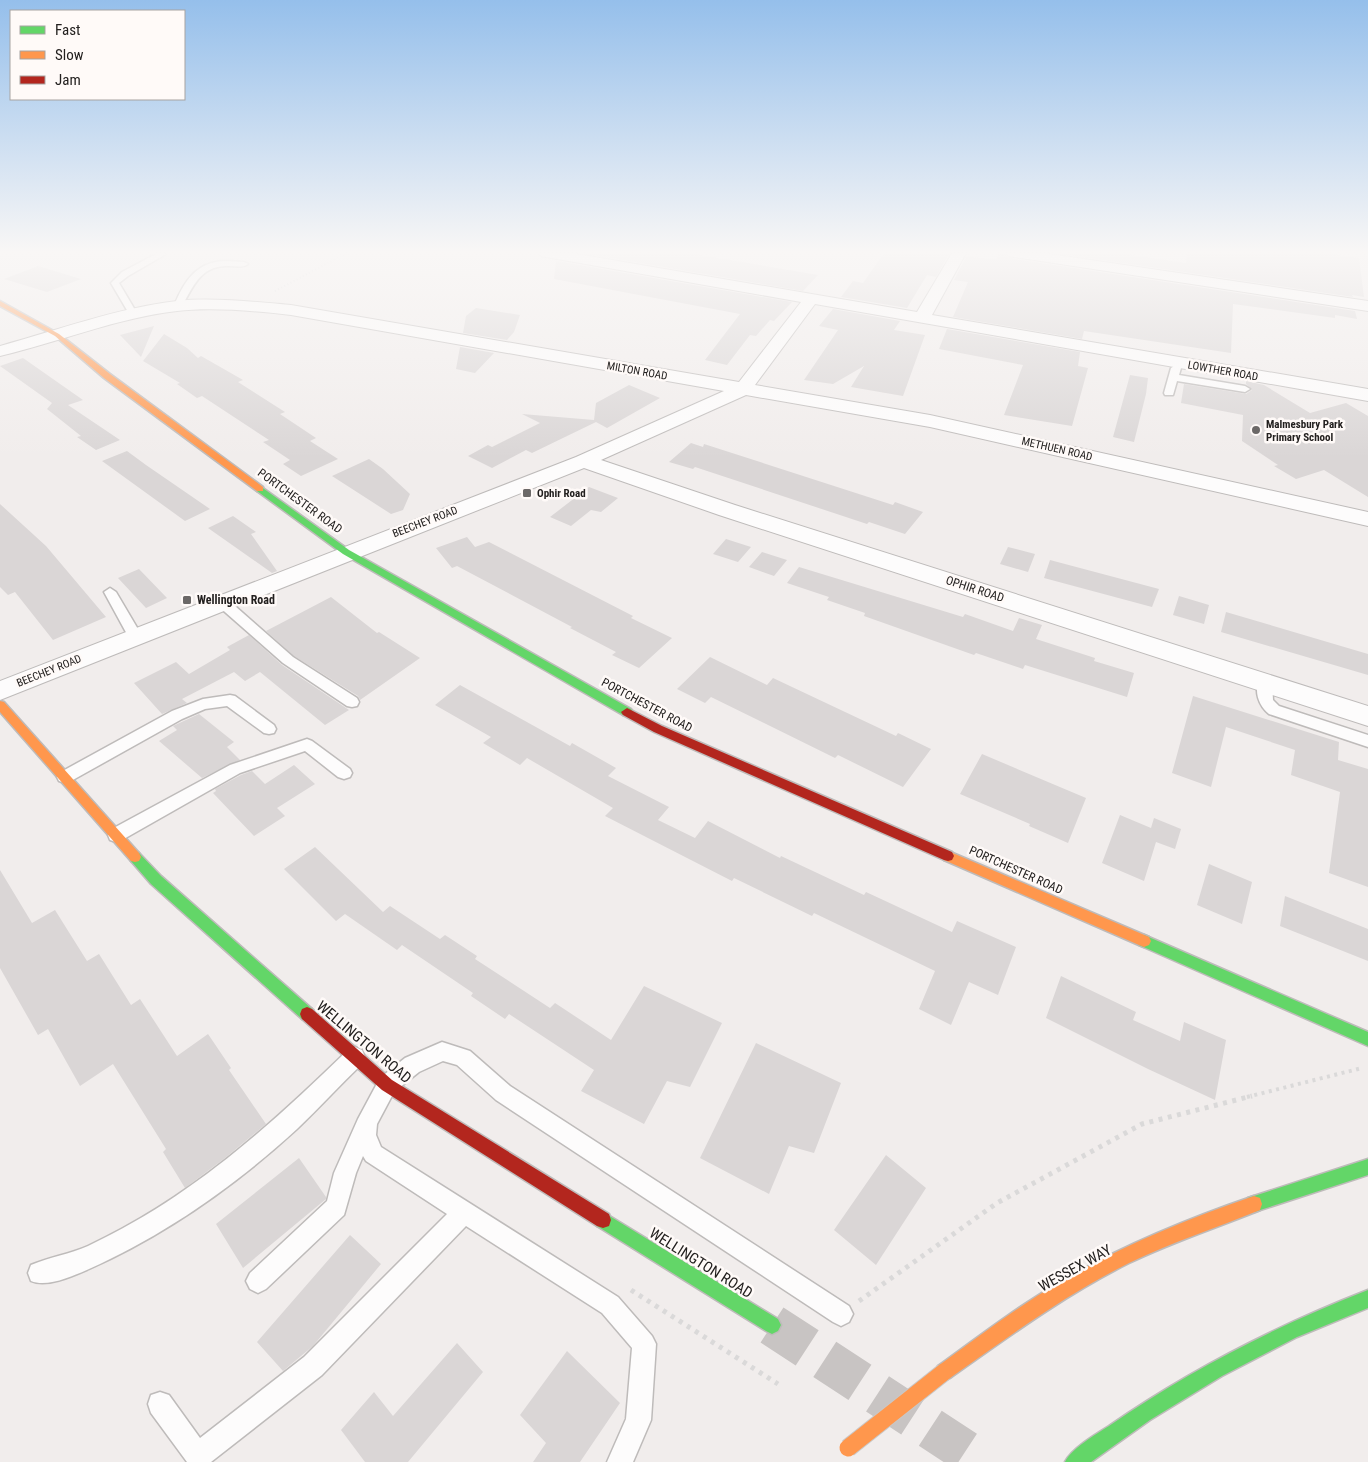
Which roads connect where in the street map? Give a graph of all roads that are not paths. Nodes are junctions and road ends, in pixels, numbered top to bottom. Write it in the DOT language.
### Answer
graph roads {
  1 [pos="33,321"];
  2 [pos="110,321"];
  3 [pos="355,321"];
  4 [pos="794,321"];
  5 [pos="938,321"];
  6 [pos="58,335"];
  7 [pos="0,350"];
  8 [pos="1176,370"];
  9 [pos="743,389"];
  10 [pos="1245,389"];
  11 [pos="1169,393"];
  12 [pos="1368,395"];
  13 [pos="583,461"];
  14 [pos="1368,519"];
  15 [pos="346,552"];
  16 [pos="110,592"];
  17 [pos="222,602"];
  18 [pos="135,636"];
  19 [pos="1265,682"];
  20 [pos="0,691"];
  21 [pos="352,702"];
  22 [pos="0,704"];
  23 [pos="1368,716"];
  24 [pos="269,729"];
  25 [pos="1368,741"];
  26 [pos="344,773"];
  27 [pos="65,777"];
  28 [pos="116,835"];
  29 [pos="1368,1039"];
  30 [pos="355,1057"];
  31 [pos="388,1085"];
  32 [pos="367,1122"];
  33 [pos="1368,1168"];
  34 [pos="463,1213"];
  35 [pos="39,1273"];
  36 [pos="258,1281"];
  37 [pos="1368,1299"];
  38 [pos="841,1314"];
  39 [pos="772,1325"];
  40 [pos="160,1404"];
  41 [pos="845,1451"];
  42 [pos="1079,1458"];
  43 [pos="620,1462"];
  1 -- 6 [label="main road, PORTCHESTER ROAD"];
  2 -- 6 [label="street, MILTON ROAD"];
  3 -- 9 [label="street, MILTON ROAD"];
  4 -- 9 [label="street, BEECHEY ROAD"];
  5 -- 8 [label="street, LOWTHER ROAD"];
  6 -- 7 [label="street, MILTON ROAD"];
  6 -- 15 [label="main road, PORTCHESTER ROAD"];
  8 -- 10 [label="lane"];
  8 -- 11 [label="lane"];
  8 -- 12 [label="street, LOWTHER ROAD"];
  9 -- 13 [label="street, BEECHEY ROAD"];
  9 -- 14 [label="street, METHUEN ROAD"];
  13 -- 15 [label="street, BEECHEY ROAD"];
  13 -- 19 [label="street, OPHIR ROAD"];
  15 -- 17 [label="street, BEECHEY ROAD"];
  15 -- 29 [label="main road, PORTCHESTER ROAD"];
  16 -- 18 [label="lane"];
  17 -- 18 [label="street, BEECHEY ROAD"];
  17 -- 21 [label="lane"];
  18 -- 20 [label="street, BEECHEY ROAD"];
  19 -- 23 [label="street, OPHIR ROAD"];
  19 -- 25 [label="lane"];
  22 -- 27 [label="main road, WELLINGTON ROAD"];
  24 -- 27 [label="lane"];
  26 -- 28 [label="lane"];
  27 -- 28 [label="main road, WELLINGTON ROAD"];
  28 -- 30 [label="main road, WELLINGTON ROAD"];
  30 -- 31 [label="main road, WELLINGTON ROAD"];
  30 -- 35 [label="lane"];
  31 -- 32 [label="lane"];
  31 -- 38 [label="lane"];
  31 -- 39 [label="main road, WELLINGTON ROAD"];
  32 -- 34 [label="lane"];
  32 -- 36 [label="lane"];
  33 -- 41 [label="main road, WESSEX WAY, bridge"];
  34 -- 40 [label="lane"];
  34 -- 43 [label="lane"];
  37 -- 42 [label="main road"];
}
